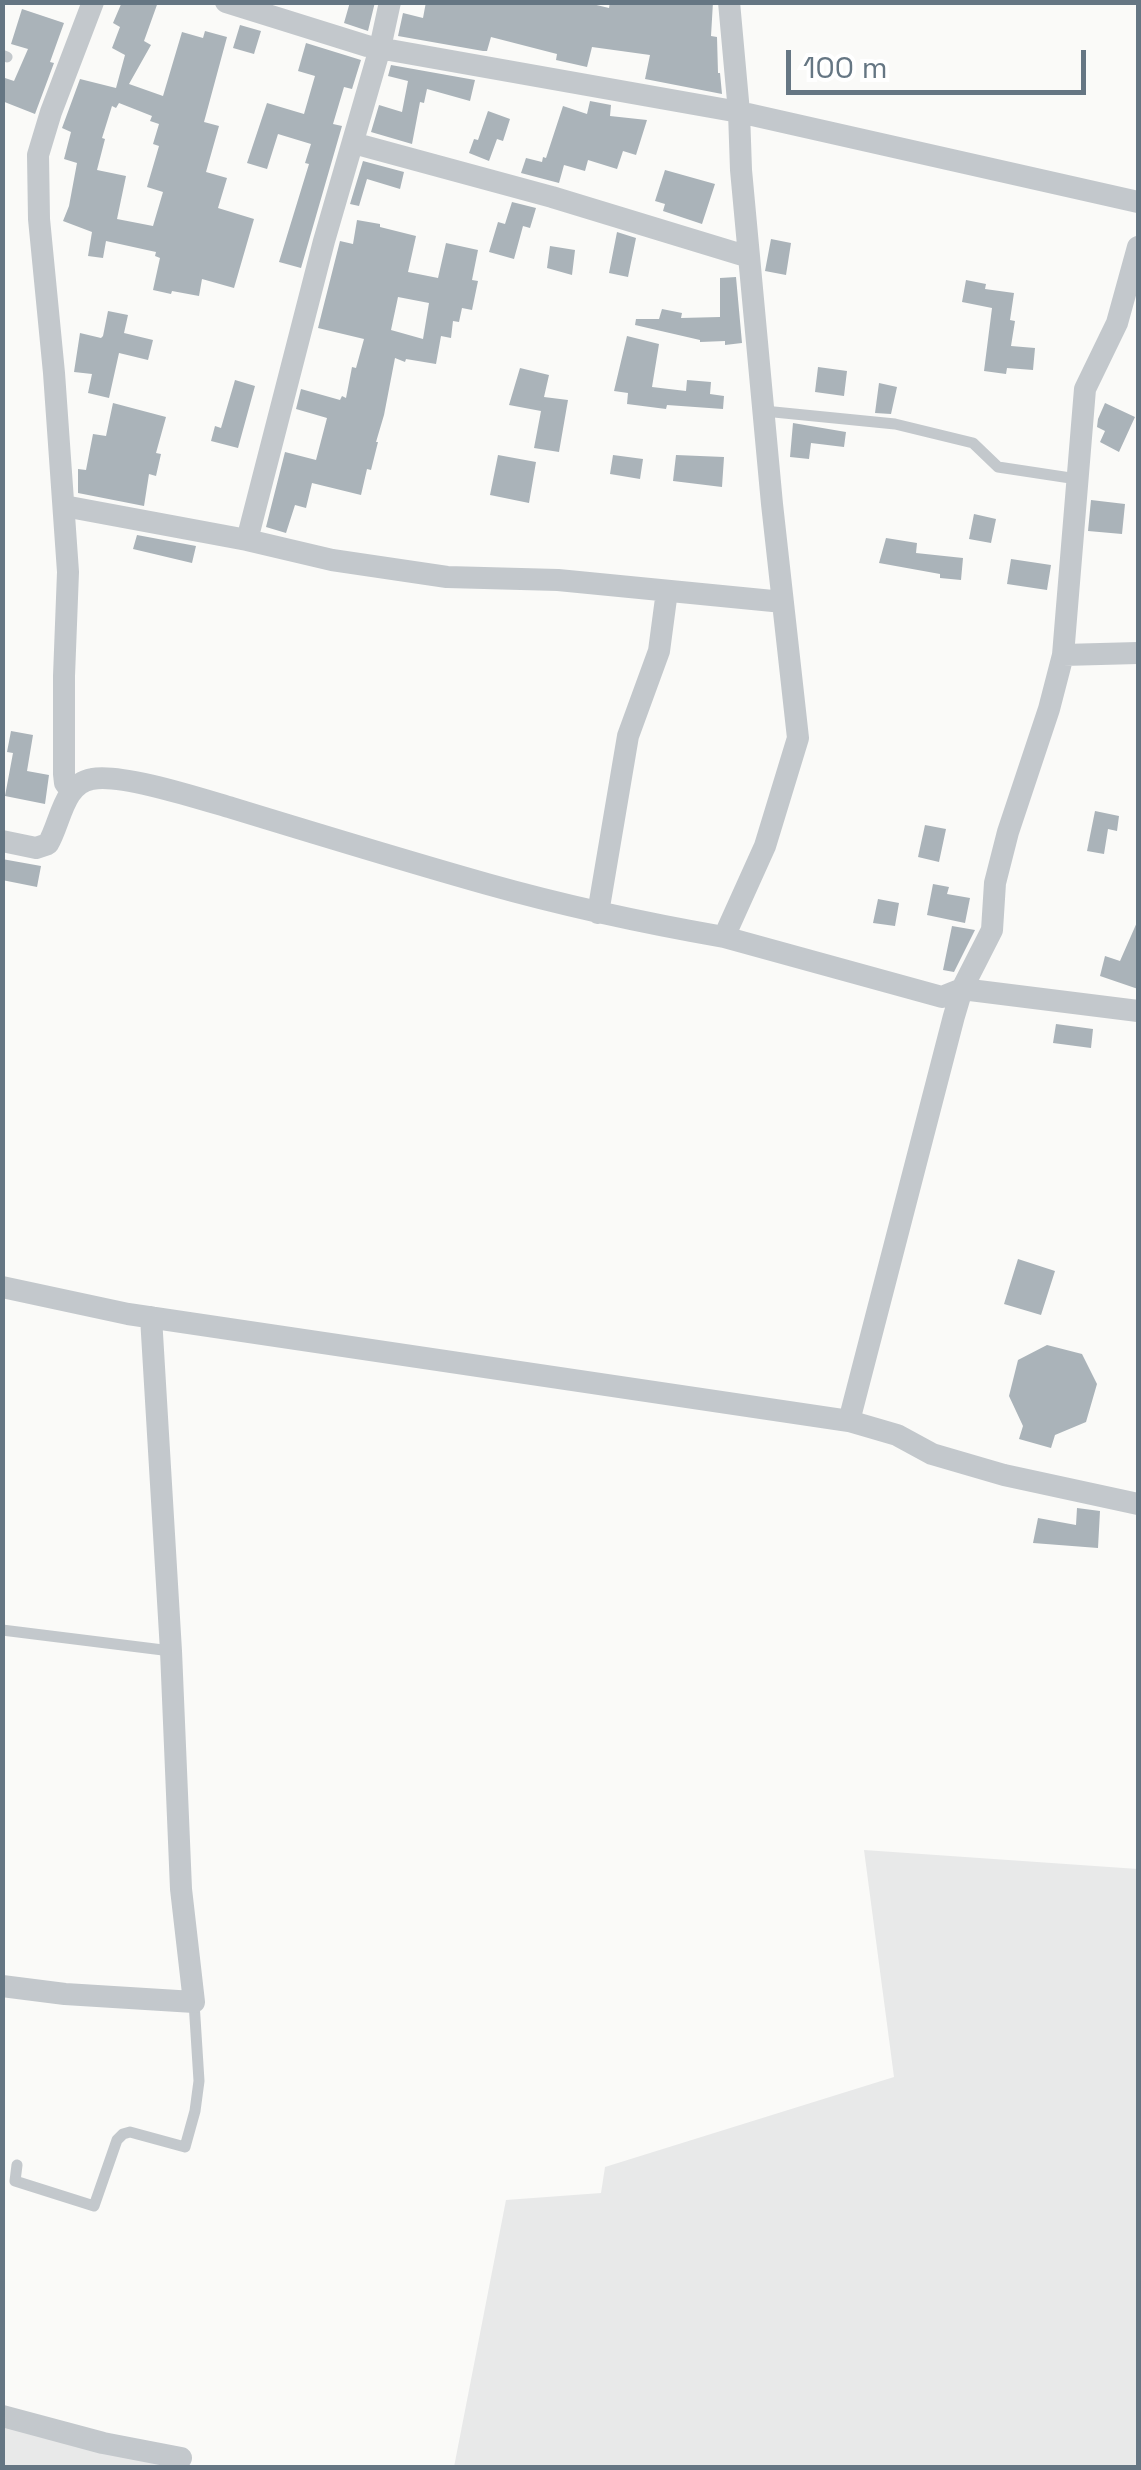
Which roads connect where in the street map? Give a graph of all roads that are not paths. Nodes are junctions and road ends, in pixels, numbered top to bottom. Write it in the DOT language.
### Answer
graph roads {
  1 [pos="93,2"];
  2 [pos="226,2"];
  3 [pos="390,2"];
  4 [pos="728,2"];
  5 [pos="380,48"];
  6 [pos="738,112"];
  7 [pos="352,143"];
  8 [pos="1138,202"];
  9 [pos="1138,246"];
  10 [pos="749,258"];
  11 [pos="764,411"];
  12 [pos="1078,479"];
  13 [pos="64,506"];
  14 [pos="248,540"];
  15 [pos="667,591"];
  16 [pos="783,602"];
  17 [pos="1138,653"];
  18 [pos="1064,656"];
  19 [pos="71,791"];
  20 [pos="2,841"];
  21 [pos="598,912"];
  22 [pos="724,937"];
  23 [pos="962,988"];
  24 [pos="1138,1011"];
  25 [pos="2,1288"];
  26 [pos="151,1318"];
  27 [pos="848,1420"];
  28 [pos="1138,1504"];
  29 [pos="2,1630"];
  30 [pos="171,1652"];
  31 [pos="2,1986"];
  32 [pos="194,2002"];
  33 [pos="18,2165"];
  34 [pos="2,2416"];
  35 [pos="181,2458"];
  1 -- 13 [label="street"];
  2 -- 5 [label="street"];
  3 -- 5 [label="street"];
  4 -- 6 [label="street"];
  5 -- 6 [label="street"];
  5 -- 7 [label="street"];
  6 -- 8 [label="street"];
  6 -- 10 [label="street"];
  7 -- 10 [label="street"];
  7 -- 14 [label="street"];
  9 -- 12 [label="street"];
  10 -- 11 [label="street"];
  11 -- 12 [label="lane"];
  11 -- 16 [label="street"];
  12 -- 18 [label="street"];
  13 -- 14 [label="street"];
  13 -- 19 [label="street"];
  14 -- 15 [label="street"];
  15 -- 16 [label="street"];
  15 -- 21 [label="street"];
  16 -- 22 [label="street"];
  17 -- 18 [label="street"];
  18 -- 23 [label="street"];
  19 -- 20 [label="street"];
  19 -- 21 [label="street"];
  21 -- 22 [label="street"];
  22 -- 23 [label="street"];
  23 -- 24 [label="street"];
  23 -- 27 [label="street"];
  25 -- 26 [label="street"];
  26 -- 27 [label="street"];
  26 -- 30 [label="street"];
  27 -- 28 [label="street"];
  29 -- 30 [label="lane"];
  30 -- 32 [label="street"];
  31 -- 32 [label="street"];
  32 -- 33 [label="lane"];
  34 -- 35 [label="street"];
}
